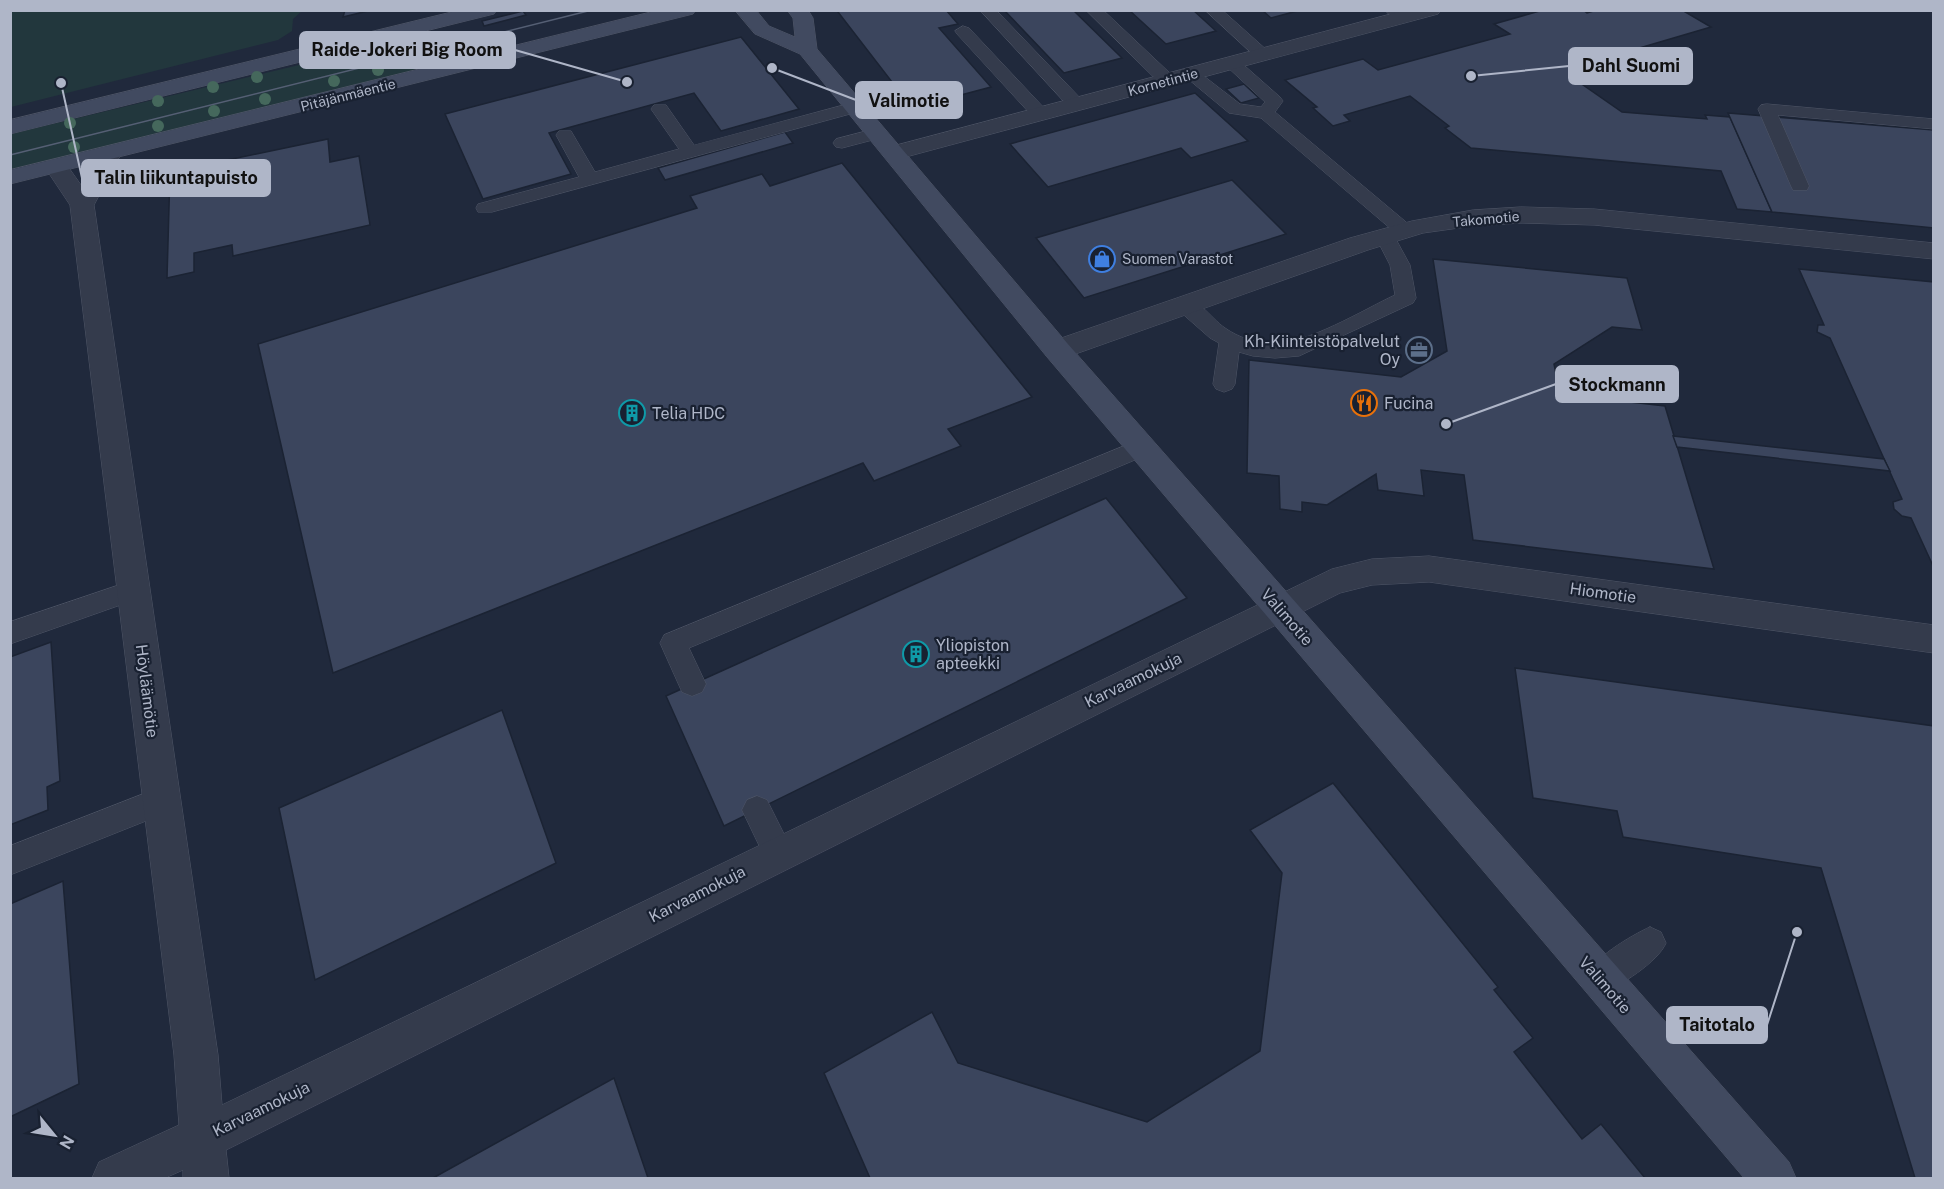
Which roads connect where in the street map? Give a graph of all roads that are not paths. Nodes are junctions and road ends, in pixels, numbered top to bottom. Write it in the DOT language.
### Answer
graph roads {
  1 [pos="487,10"];
  2 [pos="686,10"];
  3 [pos="745,10"];
  4 [pos="797,10"];
  5 [pos="987,10"];
  6 [pos="1093,10"];
  7 [pos="1113,10"];
  8 [pos="1212,10"];
  9 [pos="1231,10"];
  10 [pos="1431,10"];
  11 [pos="1397,14"];
  12 [pos="963,31"];
  13 [pos="807,50"];
  14 [pos="1270,53"];
  15 [pos="1231,63"];
  16 [pos="1175,69"];
  17 [pos="1077,105"];
  18 [pos="855,107"];
  19 [pos="660,110"];
  20 [pos="1266,113"];
  21 [pos="1040,114"];
  22 [pos="1934,124"];
  23 [pos="10,127"];
  24 [pos="878,133"];
  25 [pos="565,135"];
  26 [pos="842,143"];
  27 [pos="690,152"];
  28 [pos="894,153"];
  29 [pos="109,154"];
  30 [pos="56,166"];
  31 [pos="10,177"];
  32 [pos="590,180"];
  33 [pos="1800,186"];
  34 [pos="82,205"];
  35 [pos="485,208"];
  36 [pos="1395,233"];
  37 [pos="1934,251"];
  38 [pos="1184,304"];
  39 [pos="1230,340"];
  40 [pos="1057,350"];
  41 [pos="1224,384"];
  42 [pos="1142,448"];
  43 [pos="134,590"];
  44 [pos="1279,608"];
  45 [pos="10,633"];
  46 [pos="1934,639"];
  47 [pos="692,684"];
  48 [pos="161,801"];
  49 [pos="757,810"];
  50 [pos="778,852"];
  51 [pos="10,861"];
  52 [pos="1650,942"];
  53 [pos="1600,978"];
  54 [pos="202,1138"];
  55 [pos="115,1179"];
  56 [pos="206,1179"];
  57 [pos="1773,1179"];
  1 -- 23 [label="street"];
  2 -- 29 [label="street, Pitäjänmäentie"];
  3 -- 13 [label="street, Valimotie"];
  4 -- 13 [label="street"];
  5 -- 17 [label="lane"];
  6 -- 16 [label="lane"];
  7 -- 16 [label="lane"];
  8 -- 14 [label="lane"];
  9 -- 14 [label="lane"];
  10 -- 11 [label="street, Kornetintie"];
  11 -- 14 [label="street, Kornetintie"];
  12 -- 21 [label="lane"];
  13 -- 18 [label="street, Valimotie"];
  14 -- 15 [label="street, Kornetintie"];
  15 -- 16 [label="street, Kornetintie"];
  15 -- 20 [label="lane"];
  16 -- 17 [label="street, Kornetintie"];
  16 -- 20 [label="lane"];
  17 -- 21 [label="street, Kornetintie"];
  18 -- 24 [label="street, Valimotie"];
  18 -- 27 [label="lane"];
  19 -- 27 [label="lane"];
  20 -- 36 [label="lane"];
  21 -- 28 [label="street, Kornetintie"];
  22 -- 33 [label="lane"];
  24 -- 26 [label="lane"];
  24 -- 28 [label="street, Valimotie"];
  25 -- 32 [label="lane"];
  27 -- 32 [label="lane"];
  28 -- 40 [label="street, Valimotie"];
  29 -- 30 [label="street, Pitäjänmäentie"];
  29 -- 34 [label="street"];
  30 -- 31 [label="street, Pitäjänmäentie"];
  30 -- 34 [label="street, Höyläämötie"];
  32 -- 35 [label="lane"];
  34 -- 43 [label="street, Höyläämötie"];
  36 -- 37 [label="street, Takomotie"];
  36 -- 38 [label="street, Takomotie"];
  36 -- 39 [label="lane"];
  38 -- 39 [label="lane"];
  38 -- 40 [label="street, Takomotie"];
  39 -- 41 [label="lane"];
  40 -- 42 [label="street, Valimotie"];
  42 -- 44 [label="street, Valimotie"];
  42 -- 47 [label="lane"];
  43 -- 45 [label="lane"];
  43 -- 48 [label="street, Höyläämötie"];
  44 -- 46 [label="street, Hiomotie"];
  44 -- 50 [label="street, Karvaamokuja"];
  44 -- 53 [label="street, Valimotie"];
  48 -- 51 [label="lane"];
  48 -- 54 [label="street, Höyläämötie"];
  49 -- 50 [label="lane"];
  50 -- 54 [label="street, Karvaamokuja"];
  52 -- 53 [label="lane"];
  53 -- 57 [label="street, Valimotie"];
  54 -- 55 [label="street, Karvaamokuja"];
  54 -- 56 [label="street, Höyläämötie"];
}
